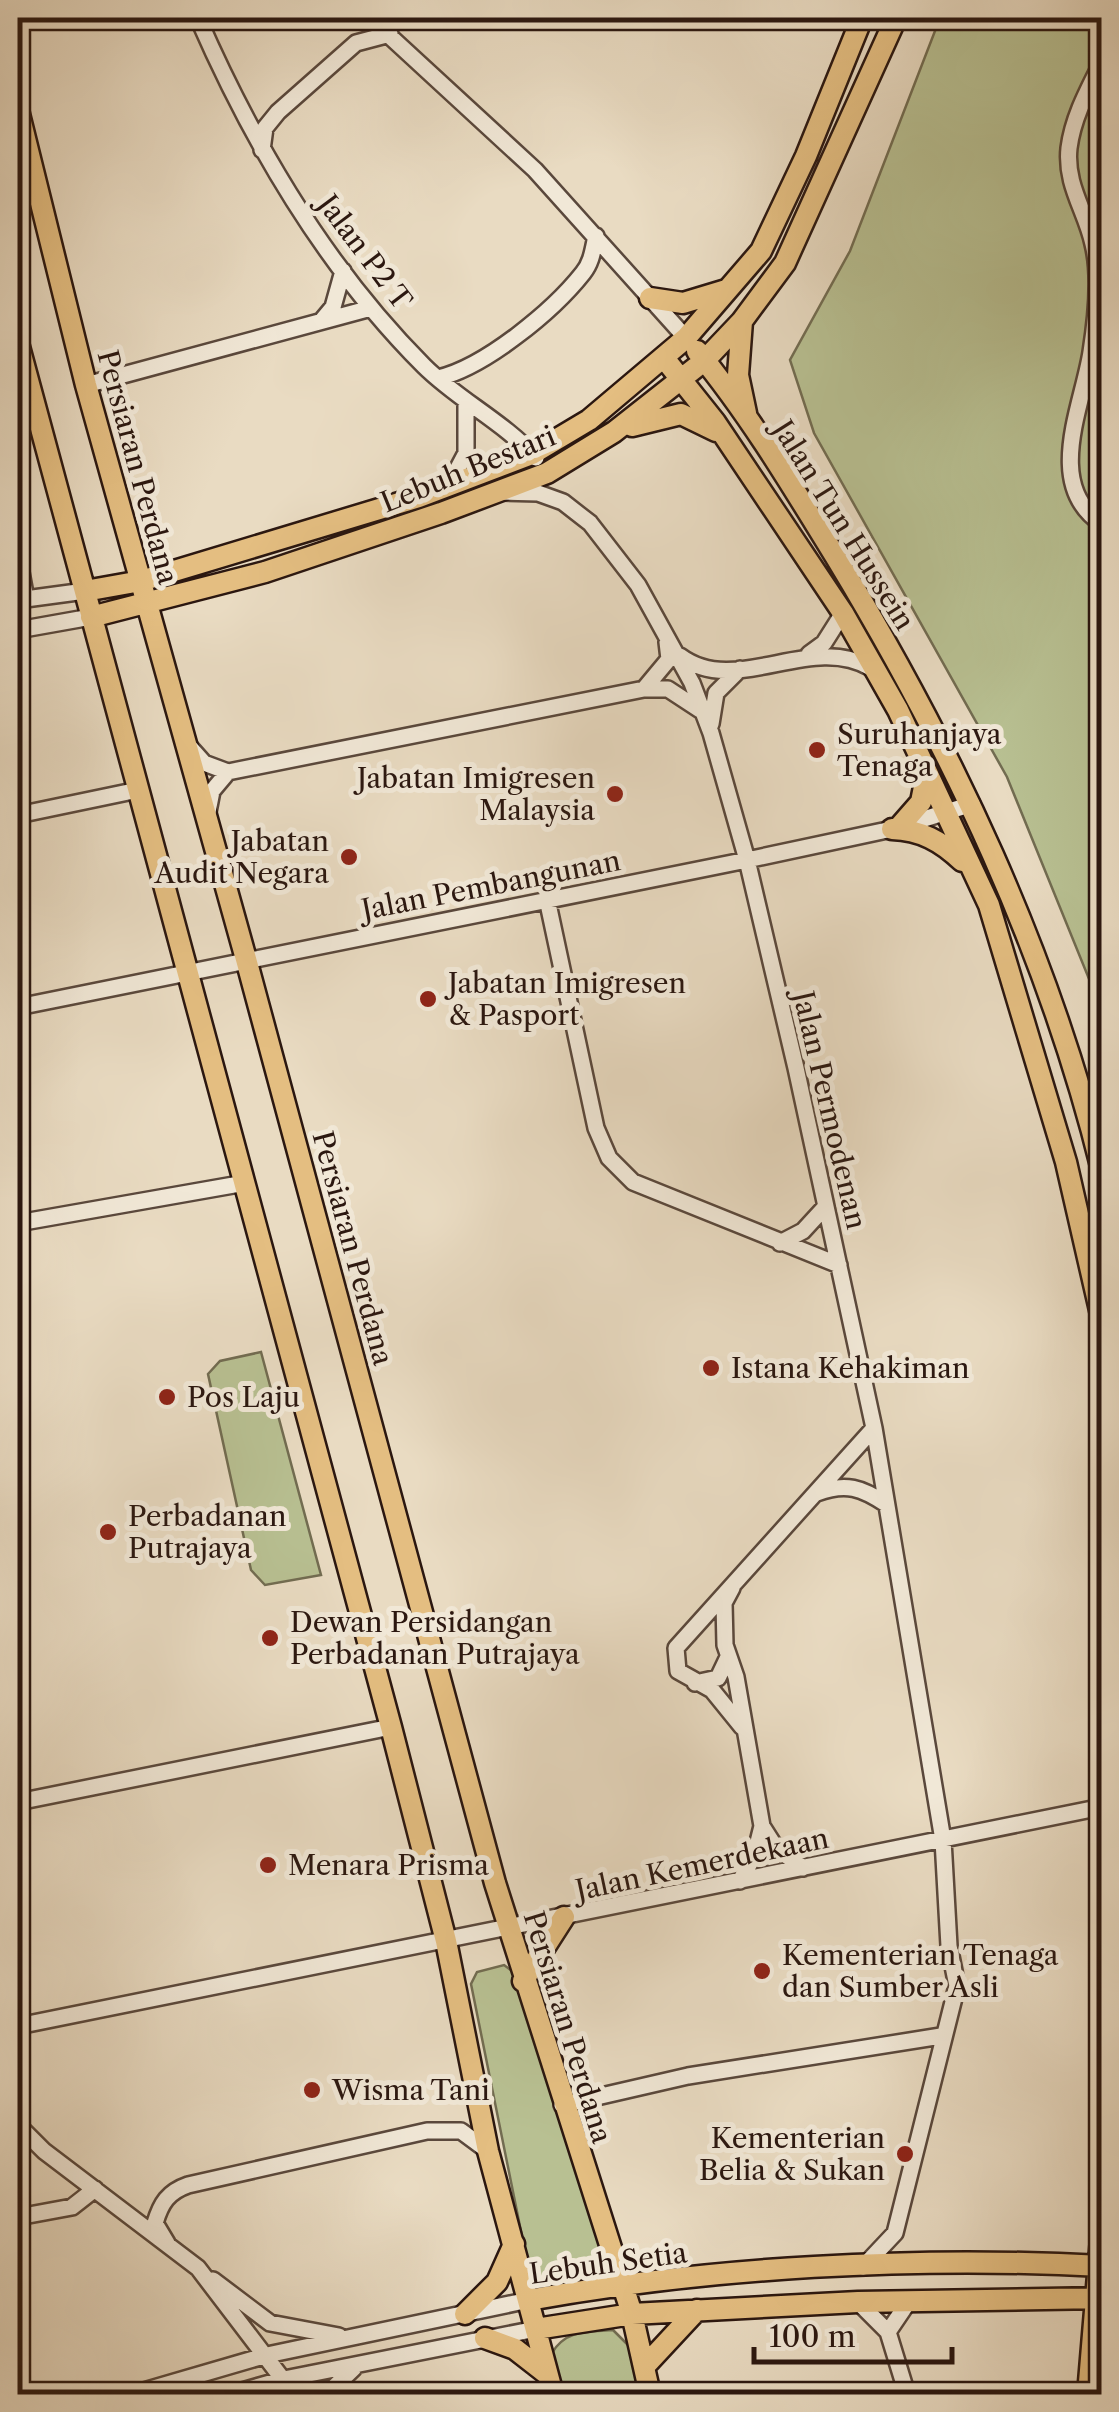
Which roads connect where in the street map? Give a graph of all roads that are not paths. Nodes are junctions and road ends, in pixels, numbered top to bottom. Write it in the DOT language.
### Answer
graph roads {
  1 [pos="198,18"];
  2 [pos="370,18"];
  3 [pos="862,18"];
  4 [pos="896,18"];
  5 [pos="390,34"];
  6 [pos="1102,62"];
  7 [pos="18,110"];
  8 [pos="262,150"];
  9 [pos="596,236"];
  10 [pos="343,271"];
  11 [pos="731,288"];
  12 [pos="650,298"];
  13 [pos="371,308"];
  14 [pos="322,319"];
  15 [pos="742,321"];
  16 [pos="686,338"];
  17 [pos="18,343"];
  18 [pos="664,358"];
  19 [pos="704,360"];
  20 [pos="438,378"];
  21 [pos="683,379"];
  22 [pos="86,385"];
  23 [pos="466,402"];
  24 [pos="748,424"];
  25 [pos="614,432"];
  26 [pos="532,454"];
  27 [pos="740,460"];
  28 [pos="548,473"];
  29 [pos="448,487"];
  30 [pos="499,492"];
  31 [pos="1102,524"];
  32 [pos="18,556"];
  33 [pos="141,581"];
  34 [pos="85,591"];
  35 [pos="22,600"];
  36 [pos="147,604"];
  37 [pos="843,614"];
  38 [pos="92,617"];
  39 [pos="18,630"];
  40 [pos="670,644"];
  41 [pos="809,654"];
  42 [pos="871,668"];
  43 [pos="740,669"];
  44 [pos="644,689"];
  45 [pos="704,715"];
  46 [pos="711,733"];
  47 [pos="185,742"];
  48 [pos="228,772"];
  49 [pos="928,772"];
  50 [pos="138,790"];
  51 [pos="972,804"];
  52 [pos="18,815"];
  53 [pos="946,815"];
  54 [pos="206,820"];
  55 [pos="896,828"];
  56 [pos="747,860"];
  57 [pos="547,899"];
  58 [pos="989,906"];
  59 [pos="246,959"];
  60 [pos="189,970"];
  61 [pos="18,1008"];
  62 [pos="1102,1170"];
  63 [pos="245,1183"];
  64 [pos="826,1206"];
  65 [pos="18,1223"];
  66 [pos="780,1243"];
  67 [pos="839,1265"];
  68 [pos="1102,1319"];
  69 [pos="874,1428"];
  70 [pos="813,1494"];
  71 [pos="886,1504"];
  72 [pos="737,1580"];
  73 [pos="685,1635"];
  74 [pos="726,1651"];
  75 [pos="695,1683"];
  76 [pos="391,1727"];
  77 [pos="742,1727"];
  78 [pos="18,1802"];
  79 [pos="1102,1807"];
  80 [pos="762,1826"];
  81 [pos="943,1840"];
  82 [pos="803,1868"];
  83 [pos="740,1881"];
  84 [pos="564,1917"];
  85 [pos="508,1927"];
  86 [pos="446,1941"];
  87 [pos="524,1981"];
  88 [pos="18,2026"];
  89 [pos="941,2036"];
  90 [pos="562,2104"];
  91 [pos="18,2124"];
  92 [pos="488,2150"];
  93 [pos="95,2189"];
  94 [pos="18,2218"];
  95 [pos="1102,2228"];
  96 [pos="894,2233"];
  97 [pos="168,2243"];
  98 [pos="514,2244"];
  99 [pos="917,2266"];
  100 [pos="1099,2266"];
  101 [pos="863,2267"];
  102 [pos="198,2268"];
  103 [pos="621,2284"];
  104 [pos="1098,2298"];
  105 [pos="529,2300"];
  106 [pos="909,2301"];
  107 [pos="858,2302"];
  108 [pos="697,2310"];
  109 [pos="466,2314"];
  110 [pos="632,2314"];
  111 [pos="536,2328"];
  112 [pos="888,2332"];
  113 [pos="348,2338"];
  114 [pos="485,2338"];
  115 [pos="267,2356"];
  116 [pos="361,2363"];
  117 [pos="644,2367"];
  118 [pos="284,2380"];
  119 [pos="550,2384"];
  120 [pos="134,2394"];
  121 [pos="231,2394"];
  122 [pos="294,2394"];
  123 [pos="327,2394"];
  124 [pos="650,2394"];
  125 [pos="907,2394"];
  126 [pos="1088,2394"];
  1 -- 8 [label="street, Jalan P2 T"];
  2 -- 5 [label="street, Jalan Tun Hussein"];
  3 -- 11 [label="main road, Lebuh Bestari"];
  4 -- 15 [label="main road, Lebuh Bestari"];
  5 -- 8 [label="street"];
  5 -- 9 [label="street, Jalan Tun Hussein"];
  6 -- 31 [label="street"];
  7 -- 22 [label="main road, Persiaran Perdana"];
  8 -- 10 [label="street, Jalan P2 T"];
  9 -- 12 [label="street, Jalan Tun Hussein"];
  9 -- 20 [label="street"];
  10 -- 13 [label="street, Jalan P2 T"];
  10 -- 14 [label="street"];
  11 -- 12 [label="main road"];
  11 -- 16 [label="main road, Lebuh Bestari"];
  12 -- 16 [label="street, Jalan Tun Hussein"];
  13 -- 14 [label="street"];
  13 -- 20 [label="street, Jalan P2 T"];
  14 -- 22 [label="street"];
  15 -- 19 [label="main road, Lebuh Bestari"];
  15 -- 24 [label="main road"];
  16 -- 18 [label="main road, Lebuh Bestari"];
  16 -- 19 [label="main road, Jalan Tun Hussein"];
  17 -- 34 [label="main road"];
  18 -- 21 [label="main road, Jalan Tun Hussein"];
  18 -- 26 [label="main road, Lebuh Bestari"];
  19 -- 21 [label="main road, Lebuh Bestari"];
  19 -- 24 [label="main road, Jalan Tun Hussein"];
  20 -- 23 [label="street, Jalan P2 T"];
  21 -- 25 [label="main road, Lebuh Bestari"];
  21 -- 27 [label="main road, Jalan Tun Hussein"];
  22 -- 33 [label="main road, Persiaran Perdana"];
  23 -- 26 [label="street, Jalan P2 T"];
  23 -- 29 [label="street"];
  24 -- 51 [label="main road, Jalan Tun Hussein"];
  25 -- 27 [label="main road"];
  25 -- 28 [label="main road, Lebuh Bestari"];
  26 -- 28 [label="street, Jalan P2 T"];
  26 -- 29 [label="main road, Lebuh Bestari"];
  27 -- 37 [label="main road, Jalan Tun Hussein"];
  28 -- 30 [label="main road, Lebuh Bestari"];
  29 -- 33 [label="main road, Lebuh Bestari"];
  30 -- 36 [label="main road, Lebuh Bestari"];
  30 -- 40 [label="street, Jalan Permodenan"];
  32 -- 35 [label="street"];
  33 -- 34 [label="main road, Lebuh Bestari"];
  33 -- 36 [label="main road, Persiaran Perdana"];
  34 -- 35 [label="street, Lebuh Bestari"];
  34 -- 38 [label="main road"];
  36 -- 38 [label="main road, Lebuh Bestari"];
  36 -- 47 [label="main road, Persiaran Perdana"];
  37 -- 41 [label="street"];
  37 -- 42 [label="main road, Jalan Tun Hussein"];
  38 -- 39 [label="street, Lebuh Bestari"];
  38 -- 50 [label="main road"];
  40 -- 43 [label="street"];
  40 -- 44 [label="street"];
  40 -- 45 [label="street, Jalan Permodenan"];
  41 -- 42 [label="street"];
  41 -- 43 [label="street"];
  42 -- 49 [label="main road, Jalan Tun Hussein"];
  43 -- 46 [label="street"];
  44 -- 45 [label="street"];
  44 -- 48 [label="street"];
  45 -- 46 [label="street, Jalan Permodenan"];
  46 -- 56 [label="street, Jalan Permodenan"];
  47 -- 48 [label="street"];
  47 -- 54 [label="main road, Persiaran Perdana"];
  48 -- 54 [label="street"];
  49 -- 53 [label="main road, Jalan Tun Hussein"];
  49 -- 55 [label="main road"];
  50 -- 52 [label="street"];
  50 -- 60 [label="main road"];
  51 -- 53 [label="street, Jalan Pembangunan"];
  51 -- 62 [label="main road, Jalan Tun Hussein"];
  53 -- 55 [label="street, Jalan Pembangunan"];
  53 -- 58 [label="main road, Jalan Tun Hussein"];
  54 -- 59 [label="main road, Persiaran Perdana"];
  55 -- 56 [label="street, Jalan Pembangunan"];
  55 -- 58 [label="main road"];
  56 -- 57 [label="street, Jalan Pembangunan"];
  56 -- 64 [label="street, Jalan Permodenan"];
  57 -- 59 [label="street, Jalan Pembangunan"];
  57 -- 66 [label="street"];
  58 -- 68 [label="main road, Jalan Tun Hussein"];
  59 -- 60 [label="street, Jalan Pembangunan"];
  59 -- 85 [label="main road, Persiaran Perdana"];
  60 -- 61 [label="street, Jalan Pembangunan"];
  60 -- 63 [label="main road"];
  63 -- 65 [label="street"];
  63 -- 76 [label="main road"];
  64 -- 66 [label="street"];
  64 -- 67 [label="street, Jalan Permodenan"];
  66 -- 67 [label="street"];
  67 -- 69 [label="street, Jalan Permodenan"];
  69 -- 70 [label="street"];
  69 -- 71 [label="street, Jalan Permodenan"];
  70 -- 71 [label="street"];
  70 -- 72 [label="street"];
  71 -- 81 [label="street, Jalan Permodenan"];
  72 -- 73 [label="street"];
  72 -- 74 [label="street"];
  73 -- 74 [label="street"];
  73 -- 75 [label="street"];
  74 -- 75 [label="street"];
  74 -- 77 [label="street"];
  75 -- 77 [label="street"];
  76 -- 78 [label="street"];
  76 -- 86 [label="main road"];
  77 -- 80 [label="street"];
  79 -- 81 [label="street, Jalan Kemerdekaan"];
  80 -- 82 [label="street"];
  80 -- 83 [label="street"];
  81 -- 82 [label="street, Jalan Kemerdekaan"];
  81 -- 89 [label="street, Jalan Permodenan"];
  82 -- 83 [label="street, Jalan Kemerdekaan"];
  83 -- 84 [label="street, Jalan Kemerdekaan"];
  84 -- 85 [label="street, Jalan Kemerdekaan"];
  84 -- 87 [label="main road"];
  85 -- 86 [label="street, Jalan Kemerdekaan"];
  85 -- 87 [label="main road, Persiaran Perdana"];
  86 -- 88 [label="street, Jalan Kemerdekaan"];
  86 -- 92 [label="main road"];
  87 -- 90 [label="main road, Persiaran Perdana"];
  89 -- 90 [label="street"];
  89 -- 96 [label="street, Jalan Permodenan"];
  90 -- 103 [label="main road, Persiaran Perdana"];
  91 -- 93 [label="street"];
  92 -- 97 [label="street"];
  92 -- 98 [label="main road"];
  93 -- 94 [label="street"];
  93 -- 97 [label="street"];
  95 -- 100 [label="main road"];
  96 -- 99 [label="street"];
  96 -- 101 [label="street"];
  97 -- 102 [label="street"];
  98 -- 105 [label="main road"];
  98 -- 109 [label="main road"];
  99 -- 100 [label="main road, Lebuh Setia"];
  99 -- 101 [label="main road, Lebuh Setia"];
  100 -- 104 [label="main road"];
  101 -- 103 [label="main road, Lebuh Setia"];
  102 -- 113 [label="street"];
  102 -- 115 [label="street"];
  103 -- 105 [label="main road, Lebuh Setia"];
  103 -- 110 [label="main road, Persiaran Perdana"];
  104 -- 106 [label="main road, Lebuh Setia"];
  104 -- 126 [label="main road"];
  105 -- 109 [label="street, Lebuh Setia"];
  105 -- 111 [label="main road"];
  106 -- 107 [label="main road, Lebuh Setia"];
  106 -- 112 [label="street"];
  107 -- 108 [label="main road, Lebuh Setia"];
  107 -- 112 [label="street"];
  108 -- 110 [label="main road, Lebuh Setia"];
  108 -- 117 [label="main road"];
  109 -- 113 [label="street, Lebuh Setia"];
  110 -- 111 [label="main road, Lebuh Setia"];
  110 -- 117 [label="main road, Persiaran Perdana"];
  111 -- 114 [label="street, Lebuh Setia"];
  111 -- 119 [label="main road"];
  112 -- 125 [label="street"];
  113 -- 115 [label="street, Lebuh Setia"];
  114 -- 116 [label="street, Lebuh Setia"];
  114 -- 119 [label="main road"];
  115 -- 118 [label="street"];
  115 -- 120 [label="street, Lebuh Setia"];
  116 -- 118 [label="street, Lebuh Setia"];
  116 -- 123 [label="street"];
  117 -- 124 [label="main road, Persiaran Perdana"];
  118 -- 121 [label="street, Lebuh Setia"];
  118 -- 122 [label="street"];
}
